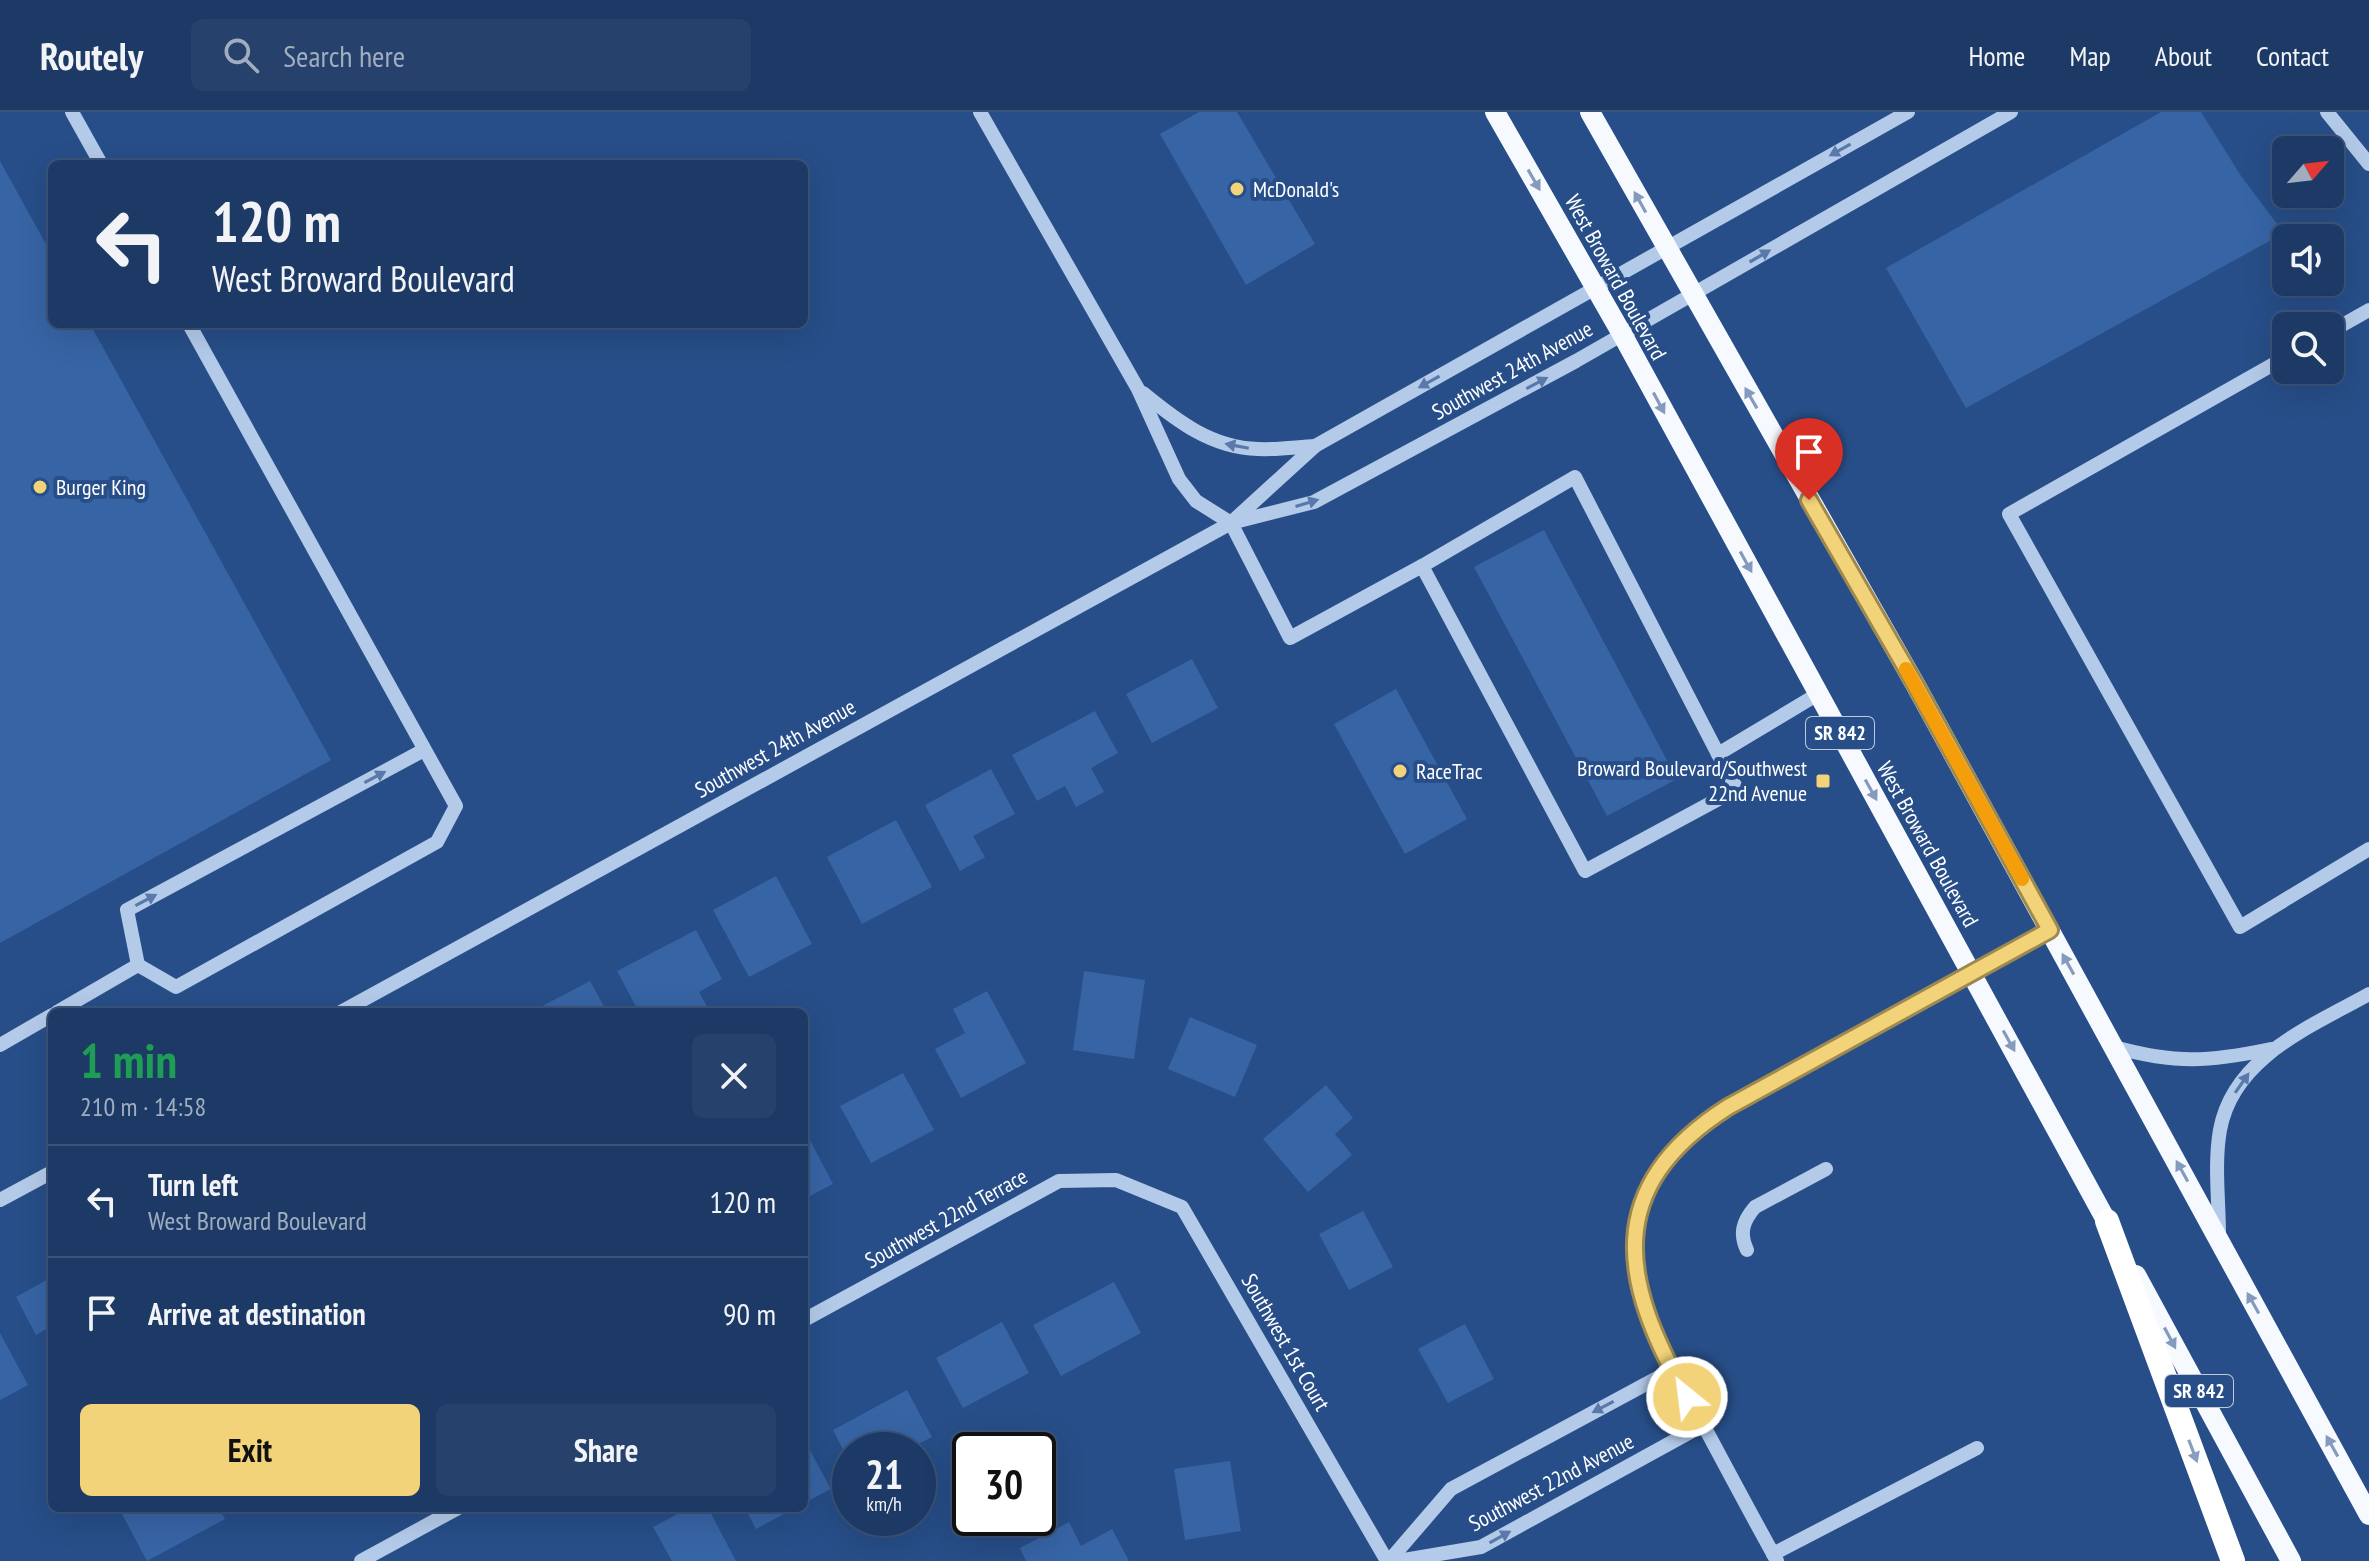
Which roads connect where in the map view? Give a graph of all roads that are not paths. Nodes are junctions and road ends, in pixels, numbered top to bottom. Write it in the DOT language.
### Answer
graph roads {
  1 [pos="72,112"];
  2 [pos="980,112"];
  3 [pos="1495,112"];
  4 [pos="1590,112"];
  5 [pos="1908,112"];
  6 [pos="2011,112"];
  7 [pos="2327,112"];
  8 [pos="99,160"];
  9 [pos="2369,164"];
  10 [pos="1666,248"];
  11 [pos="1595,288"];
  12 [pos="1692,295"];
  13 [pos="2369,310"];
  14 [pos="2344,324"];
  15 [pos="191,328"];
  16 [pos="1622,334"];
  17 [pos="2272,365"];
  18 [pos="1138,389"];
  19 [pos="1315,446"];
  20 [pos="1231,523"];
  21 [pos="1422,566"];
  22 [pos="1818,694"];
  23 [pos="424,750"];
  24 [pos="1718,754"];
  25 [pos="2369,849"];
  26 [pos="2050,930"];
  27 [pos="138,965"];
  28 [pos="1971,973"];
  29 [pos="2369,994"];
  30 [pos="63,1008"];
  31 [pos="348,1008"];
  32 [pos="48,1017"];
  33 [pos="0,1045"];
  34 [pos="2114,1047"];
  35 [pos="2272,1049"];
  36 [pos="1826,1169"];
  37 [pos="48,1174"];
  38 [pos="1116,1180"];
  39 [pos="0,1200"];
  40 [pos="2107,1221"];
  41 [pos="2219,1239"];
  42 [pos="1747,1250"];
  43 [pos="808,1318"];
  44 [pos="1672,1370"];
  45 [pos="1703,1425"];
  46 [pos="1977,1448"];
  47 [pos="451,1512"];
  48 [pos="2369,1515"];
  49 [pos="1775,1558"];
  50 [pos="361,1561"];
  51 [pos="1388,1561"];
  52 [pos="1398,1561"];
  53 [pos="2233,1561"];
  54 [pos="2291,1561"];
  1 -- 8 [label="street"];
  2 -- 18 [label="street"];
  3 -- 11 [label="main road, West Broward Boulevard / SR 842, one-way"];
  10 -- 4 [label="main road, one-way"];
  5 -- 10 [label="street, Southwest 24th Avenue, one-way"];
  12 -- 6 [label="street, Southwest 24th Avenue, one-way"];
  7 -- 9 [label="street"];
  10 -- 11 [label="street, Southwest 24th Avenue"];
  10 -- 12 [label="main road"];
  11 -- 16 [label="main road, West Broward Boulevard / SR 842"];
  11 -- 19 [label="street, Southwest 24th Avenue, one-way"];
  12 -- 16 [label="street, Southwest 24th Avenue"];
  26 -- 12 [label="main road, one-way"];
  13 -- 14 [label="street"];
  15 -- 23 [label="street"];
  20 -- 16 [label="street, Southwest 24th Avenue, one-way"];
  16 -- 22 [label="main road, West Broward Boulevard / SR 842, one-way"];
  17 -- 25 [label="street"];
  19 -- 18 [label="street, one-way"];
  18 -- 20 [label="street"];
  19 -- 20 [label="street, Southwest 24th Avenue"];
  20 -- 21 [label="street"];
  20 -- 31 [label="street, Southwest 24th Avenue"];
  21 -- 24 [label="street"];
  21 -- 24 [label="street"];
  22 -- 24 [label="street"];
  22 -- 28 [label="main road, West Broward Boulevard / SR 842, one-way"];
  27 -- 23 [label="street, one-way"];
  23 -- 27 [label="street"];
  26 -- 28 [label="street"];
  34 -- 26 [label="main road, one-way"];
  27 -- 30 [label="street"];
  28 -- 40 [label="main road, West Broward Boulevard / SR 842, one-way"];
  28 -- 44 [label="street"];
  29 -- 35 [label="street"];
  32 -- 33 [label="street"];
  34 -- 35 [label="street"];
  41 -- 34 [label="main road, one-way"];
  41 -- 35 [label="street, one-way"];
  36 -- 42 [label="street"];
  37 -- 39 [label="street"];
  38 -- 43 [label="street, Southwest 22nd Terrace"];
  38 -- 51 [label="street, Southwest 1st Court"];
  40 -- 53 [label="highway, one-way"];
  40 -- 54 [label="main road, West Broward Boulevard / SR 842, one-way"];
  48 -- 41 [label="main road, one-way"];
  44 -- 45 [label="street"];
  44 -- 51 [label="street, Southwest 22nd Avenue, one-way"];
  45 -- 49 [label="street"];
  52 -- 45 [label="street, Southwest 22nd Avenue, one-way"];
  46 -- 49 [label="street"];
  47 -- 50 [label="street"];
}
